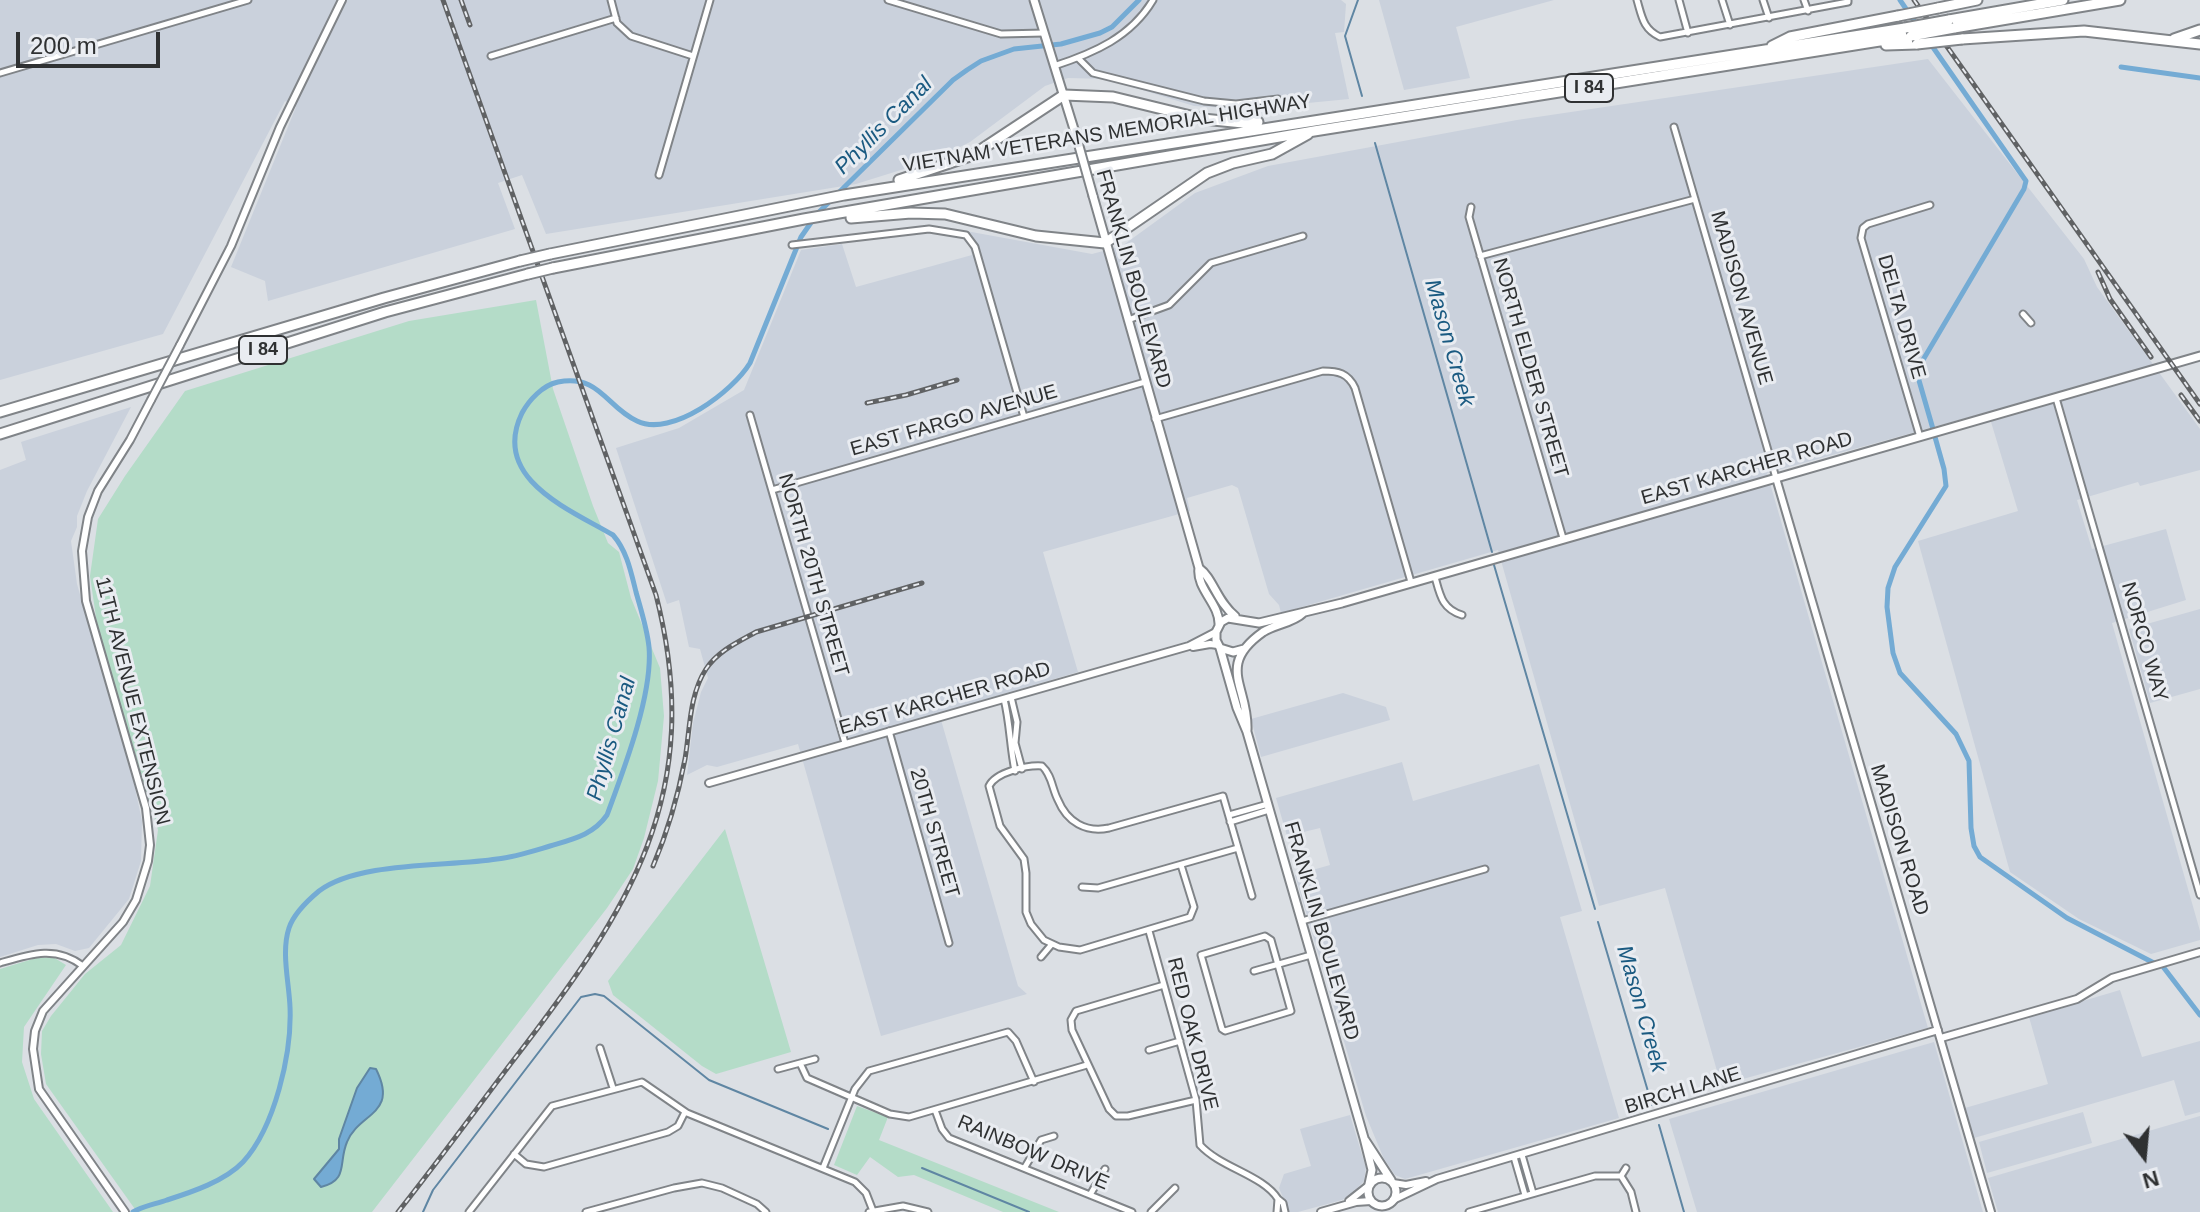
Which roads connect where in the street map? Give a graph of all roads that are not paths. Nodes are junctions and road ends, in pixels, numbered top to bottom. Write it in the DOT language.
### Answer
graph roads {
  1 [pos="248,0"];
  2 [pos="342,0"];
  3 [pos="611,0"];
  4 [pos="710,0"];
  5 [pos="888,0"];
  6 [pos="1034,0"];
  7 [pos="1153,0"];
  8 [pos="1637,0"];
  9 [pos="1679,0"];
  10 [pos="1722,0"];
  11 [pos="1763,0"];
  12 [pos="1804,0"];
  13 [pos="1977,0"];
  14 [pos="2063,0"];
  15 [pos="2120,0"];
  16 [pos="1848,1"];
  17 [pos="1808,11"];
  18 [pos="616,18"];
  19 [pos="1769,18"];
  20 [pos="1952,24"];
  21 [pos="1730,25"];
  22 [pos="2200,30"];
  23 [pos="1688,33"];
  24 [pos="1911,36"];
  25 [pos="2171,40"];
  26 [pos="1046,41"];
  27 [pos="2200,44"];
  28 [pos="1762,51"];
  29 [pos="491,56"];
  30 [pos="693,56"];
  31 [pos="1078,58"];
  32 [pos="1054,66"];
  33 [pos="0,73"];
  34 [pos="1064,95"];
  35 [pos="1278,99"];
  36 [pos="1381,109"];
  37 [pos="1674,127"];
  38 [pos="1314,131"];
  39 [pos="659,175"];
  40 [pos="844,195"];
  41 [pos="1695,199"];
  42 [pos="1930,205"];
  43 [pos="1471,207"];
  44 [pos="825,219"];
  45 [pos="1303,236"];
  46 [pos="1105,243"];
  47 [pos="792,245"];
  48 [pos="1480,256"];
  49 [pos="2023,314"];
  50 [pos="1127,320"];
  51 [pos="2031,323"];
  52 [pos="2200,356"];
  53 [pos="1145,382"];
  54 [pos="2056,398"];
  55 [pos="0,412"];
  56 [pos="750,415"];
  57 [pos="1024,417"];
  58 [pos="1155,419"];
  59 [pos="0,434"];
  60 [pos="1920,437"];
  61 [pos="1776,478"];
  62 [pos="772,490"];
  63 [pos="1563,538"];
  64 [pos="1199,568"];
  65 [pos="1434,576"];
  66 [pos="1411,582"];
  67 [pos="1303,613"];
  68 [pos="1462,615"];
  69 [pos="1236,617"];
  70 [pos="1248,622"];
  71 [pos="1217,629"];
  72 [pos="1189,646"];
  73 [pos="1219,646"];
  74 [pos="1246,646"];
  75 [pos="1007,698"];
  76 [pos="889,731"];
  77 [pos="1247,732"];
  78 [pos="845,743"];
  79 [pos="1018,770"];
  80 [pos="709,783"];
  81 [pos="1268,807"];
  82 [pos="1229,818"];
  83 [pos="1238,848"];
  84 [pos="1181,865"];
  85 [pos="1485,869"];
  86 [pos="1082,887"];
  87 [pos="2200,895"];
  88 [pos="1252,896"];
  89 [pos="1301,922"];
  90 [pos="1149,931"];
  91 [pos="949,943"];
  92 [pos="1052,944"];
  93 [pos="2200,952"];
  94 [pos="1311,955"];
  95 [pos="1041,957"];
  96 [pos="0,963"];
  97 [pos="1278,964"];
  98 [pos="83,966"];
  99 [pos="1254,971"];
  100 [pos="1164,985"];
  101 [pos="1939,1034"];
  102 [pos="1180,1041"];
  103 [pos="600,1048"];
  104 [pos="1149,1050"];
  105 [pos="815,1059"];
  106 [pos="800,1063"];
  107 [pos="1087,1065"];
  108 [pos="778,1069"];
  109 [pos="1034,1082"];
  110 [pos="613,1088"];
  111 [pos="851,1099"];
  112 [pos="1196,1100"];
  113 [pos="935,1110"];
  114 [pos="685,1112"];
  115 [pos="1054,1136"];
  116 [pos="1364,1138"];
  117 [pos="514,1154"];
  118 [pos="1518,1156"];
  119 [pos="1025,1167"];
  120 [pos="823,1168"];
  121 [pos="1626,1168"];
  122 [pos="1105,1169"];
  123 [pos="1621,1176"];
  124 [pos="1437,1179"];
  125 [pos="1392,1182"];
  126 [pos="1369,1185"];
  127 [pos="1175,1188"];
  128 [pos="1533,1193"];
  129 [pos="1090,1195"];
  130 [pos="1525,1195"];
  131 [pos="1278,1199"];
  132 [pos="1393,1201"];
  133 [pos="1371,1202"];
  134 [pos="1347,1204"];
  135 [pos="474,1206"];
  136 [pos="871,1211"];
  137 [pos="125,1212"];
  138 [pos="469,1212"];
  139 [pos="480,1212"];
  140 [pos="586,1212"];
  141 [pos="766,1212"];
  142 [pos="928,1212"];
  143 [pos="1132,1212"];
  144 [pos="1151,1212"];
  145 [pos="1277,1212"];
  146 [pos="1285,1212"];
  147 [pos="1321,1212"];
  148 [pos="1377,1212"];
  149 [pos="1390,1212"];
  150 [pos="1469,1212"];
  151 [pos="1636,1212"];
  152 [pos="1991,1212"];
  1 -- 33 [label="street"];
  2 -- 98 [label="street, 11TH AVENUE EXTENSION, bridge"];
  3 -- 18 [label="street"];
  4 -- 30 [label="street"];
  5 -- 26 [label="street"];
  6 -- 26 [label="main road, FRANKLIN BOULEVARD"];
  7 -- 31 [label="street"];
  8 -- 23 [label="street"];
  9 -- 23 [label="street"];
  10 -- 21 [label="street"];
  11 -- 19 [label="street"];
  12 -- 17 [label="street"];
  13 -- 28 [label="highway, bridge"];
  14 -- 20 [label="highway, I 84"];
  15 -- 20 [label="highway, I 84"];
  16 -- 17 [label="street"];
  17 -- 19 [label="street"];
  18 -- 29 [label="street"];
  18 -- 30 [label="street"];
  19 -- 21 [label="street"];
  20 -- 24 [label="highway, I 84, bridge"];
  21 -- 23 [label="street"];
  22 -- 25 [label="highway"];
  24 -- 25 [label="highway, bridge"];
  24 -- 28 [label="highway, VIETNAM VETERANS MEMORIAL HIGHWAY / I 84"];
  24 -- 38 [label="highway, VIETNAM VETERANS MEMORIAL HIGHWAY / I 84"];
  25 -- 27 [label="highway"];
  26 -- 32 [label="main road, FRANKLIN BOULEVARD"];
  28 -- 36 [label="highway, VIETNAM VETERANS MEMORIAL HIGHWAY / I 84"];
  30 -- 39 [label="street"];
  31 -- 32 [label="street"];
  31 -- 35 [label="street"];
  32 -- 34 [label="main road, FRANKLIN BOULEVARD"];
  34 -- 36 [label="highway"];
  34 -- 40 [label="highway"];
  34 -- 46 [label="main road, FRANKLIN BOULEVARD, bridge"];
  36 -- 40 [label="highway, VIETNAM VETERANS MEMORIAL HIGHWAY / I 84"];
  37 -- 41 [label="street, MADISON AVENUE"];
  38 -- 44 [label="highway, VIETNAM VETERANS MEMORIAL HIGHWAY / I 84"];
  38 -- 46 [label="highway"];
  40 -- 55 [label="highway, VIETNAM VETERANS MEMORIAL HIGHWAY / I 84, bridge"];
  41 -- 48 [label="street"];
  41 -- 61 [label="street, MADISON AVENUE"];
  42 -- 60 [label="street, DELTA DRIVE"];
  43 -- 48 [label="street, NORTH ELDER STREET"];
  44 -- 46 [label="highway"];
  44 -- 59 [label="highway, I 84, bridge"];
  45 -- 50 [label="street"];
  46 -- 50 [label="main road, FRANKLIN BOULEVARD"];
  47 -- 57 [label="street"];
  48 -- 63 [label="street, NORTH ELDER STREET"];
  49 -- 51 [label="street"];
  50 -- 53 [label="main road, FRANKLIN BOULEVARD"];
  52 -- 54 [label="main road, EAST KARCHER ROAD"];
  53 -- 57 [label="street, EAST FARGO AVENUE"];
  53 -- 58 [label="main road, FRANKLIN BOULEVARD"];
  54 -- 60 [label="main road, EAST KARCHER ROAD"];
  54 -- 87 [label="street, NORCO WAY"];
  56 -- 62 [label="street, NORTH 20TH STREET"];
  57 -- 62 [label="street, EAST FARGO AVENUE"];
  58 -- 64 [label="main road, FRANKLIN BOULEVARD"];
  58 -- 66 [label="street"];
  60 -- 61 [label="main road, EAST KARCHER ROAD"];
  61 -- 63 [label="main road, EAST KARCHER ROAD"];
  61 -- 101 [label="street, MADISON ROAD"];
  62 -- 78 [label="street, NORTH 20TH STREET"];
  63 -- 65 [label="main road, EAST KARCHER ROAD"];
  64 -- 69 [label="main road, FRANKLIN BOULEVARD"];
  64 -- 71 [label="main road, FRANKLIN BOULEVARD"];
  65 -- 66 [label="main road, EAST KARCHER ROAD"];
  65 -- 68 [label="street"];
  66 -- 67 [label="main road, EAST KARCHER ROAD"];
  67 -- 70 [label="main road"];
  67 -- 74 [label="main road"];
  69 -- 70 [label="main road, FRANKLIN BOULEVARD"];
  69 -- 71 [label="main road"];
  70 -- 74 [label="main road, FRANKLIN BOULEVARD"];
  71 -- 72 [label="street"];
  71 -- 73 [label="main road, FRANKLIN BOULEVARD"];
  72 -- 73 [label="street"];
  72 -- 75 [label="street, EAST KARCHER ROAD"];
  73 -- 74 [label="main road"];
  73 -- 77 [label="main road, FRANKLIN BOULEVARD"];
  74 -- 77 [label="main road, FRANKLIN BOULEVARD"];
  75 -- 76 [label="street, EAST KARCHER ROAD"];
  75 -- 79 [label="street"];
  76 -- 78 [label="street, EAST KARCHER ROAD"];
  76 -- 91 [label="street, 20TH STREET"];
  77 -- 81 [label="main road, FRANKLIN BOULEVARD"];
  78 -- 80 [label="street, EAST KARCHER ROAD"];
  79 -- 82 [label="street"];
  79 -- 92 [label="street"];
  81 -- 82 [label="street"];
  81 -- 89 [label="main road, FRANKLIN BOULEVARD"];
  82 -- 83 [label="street"];
  83 -- 84 [label="street"];
  83 -- 88 [label="street"];
  84 -- 86 [label="street"];
  84 -- 90 [label="street"];
  85 -- 89 [label="street"];
  89 -- 94 [label="main road, FRANKLIN BOULEVARD"];
  90 -- 92 [label="street"];
  90 -- 100 [label="street, RED OAK DRIVE"];
  92 -- 95 [label="street"];
  93 -- 101 [label="street, BIRCH LANE"];
  94 -- 97 [label="street"];
  94 -- 116 [label="main road, FRANKLIN BOULEVARD"];
  96 -- 98 [label="street"];
  97 -- 97 [label="street"];
  97 -- 99 [label="street"];
  98 -- 137 [label="street, 11TH AVENUE EXTENSION"];
  100 -- 102 [label="street, RED OAK DRIVE"];
  100 -- 107 [label="street"];
  101 -- 118 [label="street, BIRCH LANE"];
  101 -- 152 [label="street, MADISON ROAD"];
  102 -- 104 [label="street"];
  102 -- 112 [label="street, RED OAK DRIVE"];
  103 -- 110 [label="street"];
  105 -- 106 [label="street"];
  106 -- 108 [label="street"];
  106 -- 111 [label="street"];
  107 -- 109 [label="street"];
  107 -- 112 [label="street"];
  109 -- 111 [label="street"];
  109 -- 113 [label="street"];
  110 -- 114 [label="street"];
  110 -- 117 [label="street"];
  111 -- 113 [label="street"];
  111 -- 120 [label="street"];
  112 -- 131 [label="street, RED OAK DRIVE"];
  113 -- 119 [label="street, RAINBOW DRIVE"];
  114 -- 117 [label="street"];
  114 -- 120 [label="street"];
  115 -- 119 [label="street"];
  116 -- 125 [label="main road, FRANKLIN BOULEVARD"];
  116 -- 126 [label="main road, FRANKLIN BOULEVARD"];
  117 -- 135 [label="street"];
  118 -- 124 [label="street, BIRCH LANE"];
  118 -- 128 [label="street"];
  118 -- 130 [label="street"];
  119 -- 129 [label="street, RAINBOW DRIVE"];
  120 -- 136 [label="street"];
  121 -- 123 [label="street"];
  122 -- 129 [label="street"];
  123 -- 128 [label="street"];
  123 -- 151 [label="street"];
  124 -- 125 [label="street, BIRCH LANE"];
  124 -- 132 [label="street, BIRCH LANE"];
  125 -- 126 [label="main road"];
  125 -- 132 [label="main road"];
  126 -- 133 [label="main road"];
  126 -- 134 [label="street"];
  127 -- 144 [label="street"];
  128 -- 130 [label="street"];
  129 -- 143 [label="street, RAINBOW DRIVE"];
  130 -- 150 [label="street"];
  131 -- 145 [label="street"];
  131 -- 146 [label="street, RED OAK DRIVE"];
  132 -- 133 [label="main road"];
  132 -- 149 [label="main road"];
  133 -- 134 [label="street"];
  133 -- 148 [label="main road"];
  134 -- 147 [label="street"];
  135 -- 138 [label="street"];
  135 -- 139 [label="street"];
  136 -- 142 [label="street"];
  140 -- 141 [label="street"];
}
